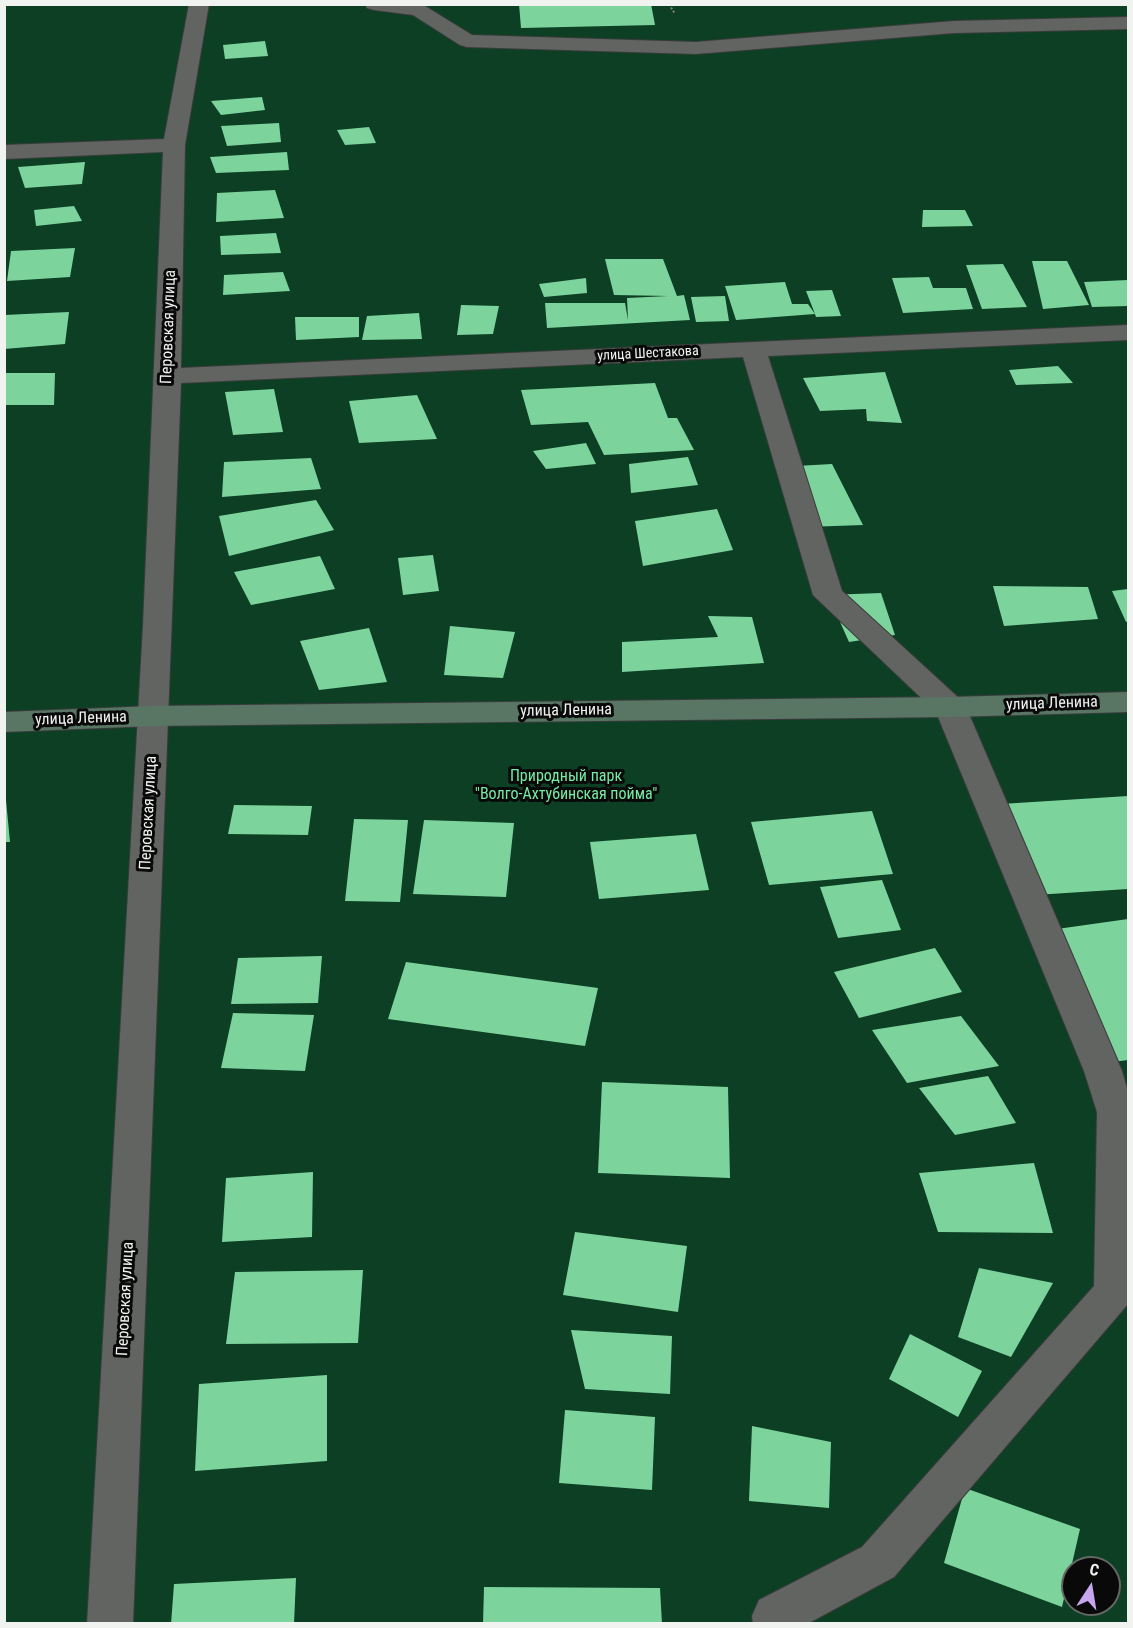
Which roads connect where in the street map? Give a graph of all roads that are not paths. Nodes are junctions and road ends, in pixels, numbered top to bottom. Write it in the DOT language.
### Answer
graph roads {
  1 [pos="199,4"];
  2 [pos="374,4"];
  3 [pos="1128,23"];
  4 [pos="174,145"];
  5 [pos="4,152"];
  6 [pos="1128,332"];
  7 [pos="753,349"];
  8 [pos="168,376"];
  9 [pos="1128,702"];
  10 [pos="950,707"];
  11 [pos="153,716"];
  12 [pos="4,722"];
  13 [pos="110,1623"];
  14 [pos="776,1623"];
  1 -- 4 [label="street, Перовская улица"];
  2 -- 3 [label="street"];
  4 -- 5 [label="street"];
  4 -- 8 [label="street, Перовская улица"];
  6 -- 7 [label="street, улица Шестакова"];
  7 -- 8 [label="street, улица Шестакова"];
  7 -- 10 [label="street"];
  8 -- 11 [label="street, Перовская улица"];
  9 -- 10 [label="street, улица Ленина"];
  10 -- 11 [label="street, улица Ленина"];
  10 -- 14 [label="street"];
  11 -- 12 [label="street, улица Ленина"];
  11 -- 13 [label="street, Перовская улица"];
}
